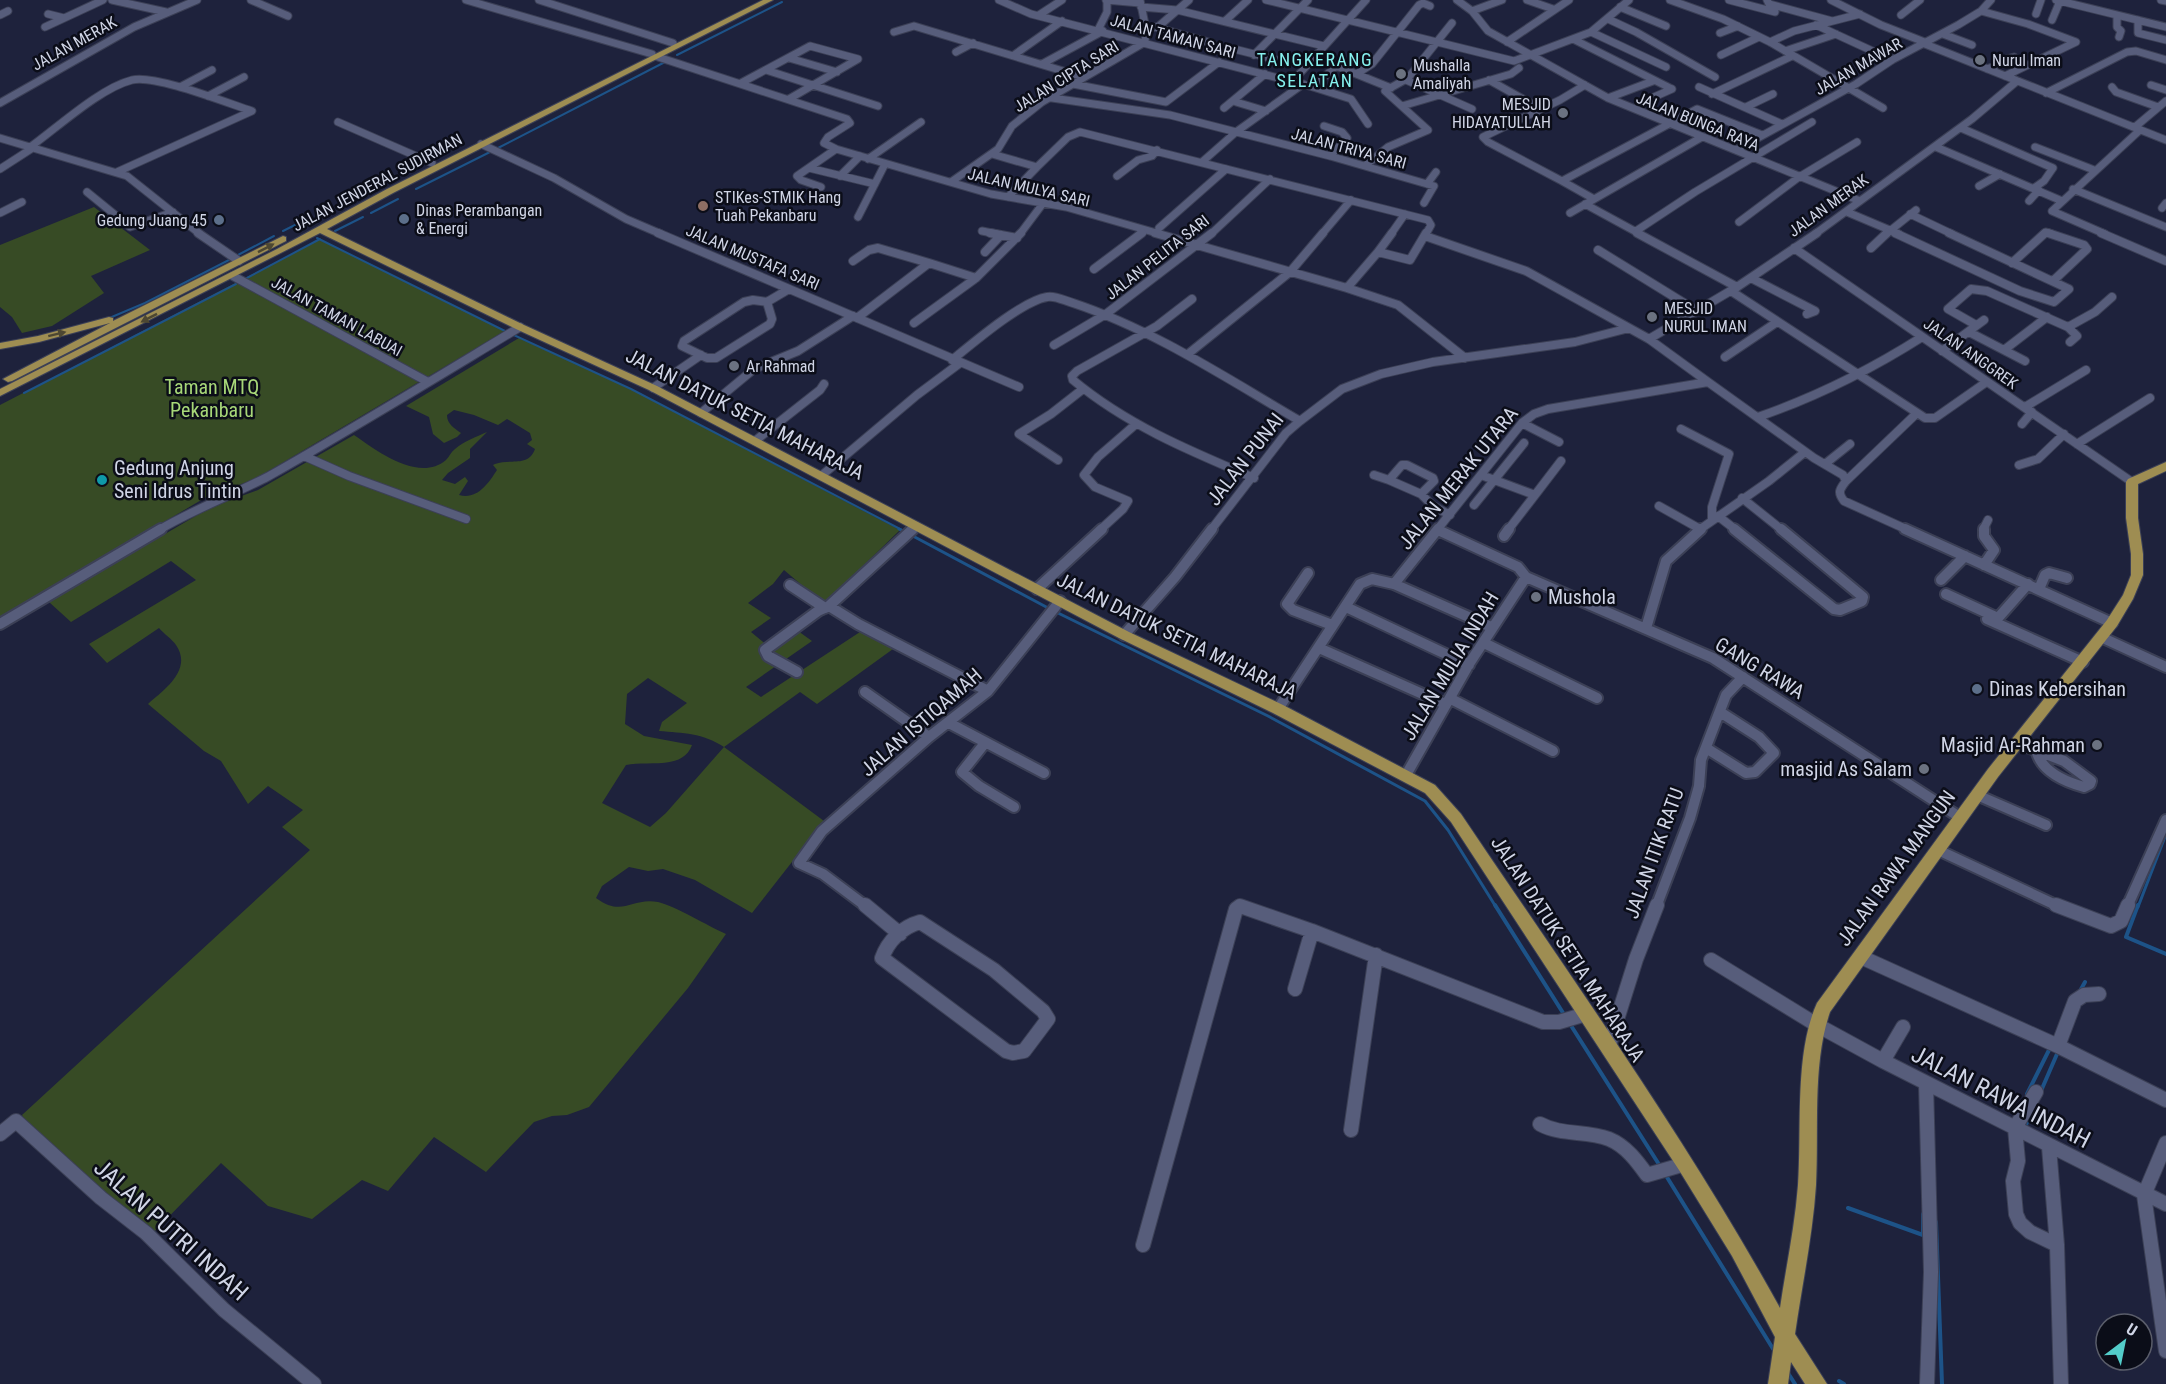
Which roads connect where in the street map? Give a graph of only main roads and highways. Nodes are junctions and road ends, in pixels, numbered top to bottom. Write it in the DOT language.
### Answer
graph roads {
  1 [pos="759,0"];
  2 [pos="769,0"];
  3 [pos="655,55"];
  4 [pos="595,85"];
  5 [pos="319,229"];
  6 [pos="176,294"];
  7 [pos="0,346"];
  8 [pos="1,389"];
  9 [pos="2166,466"];
  10 [pos="1786,1338"];
  11 [pos="1814,1379"];
  12 [pos="1778,1384"];
  1 -- 3 [label="main road, JALAN JENDERAL SUDIRMAN"];
  2 -- 3 [label="main road, JALAN JENDERAL SUDIRMAN"];
  3 -- 4 [label="main road, JALAN JENDERAL SUDIRMAN"];
  4 -- 5 [label="main road, JALAN JENDERAL SUDIRMAN"];
  6 -- 4 [label="main road, JALAN JENDERAL SUDIRMAN, one-way"];
  5 -- 8 [label="main road, JALAN JENDERAL SUDIRMAN, one-way"];
  5 -- 10 [label="main road, JALAN DATUK SETIA MAHARAJA"];
  7 -- 6 [label="main road, one-way"];
  6 -- 8 [label="main road, JALAN JENDERAL SUDIRMAN"];
  9 -- 10 [label="main road, JALAN RAWA MANGUN"];
  10 -- 11 [label="main road, JALAN DATUK SETIA MAHARAJA"];
  10 -- 12 [label="main road, JALAN RAWA MANGUN"];
}
